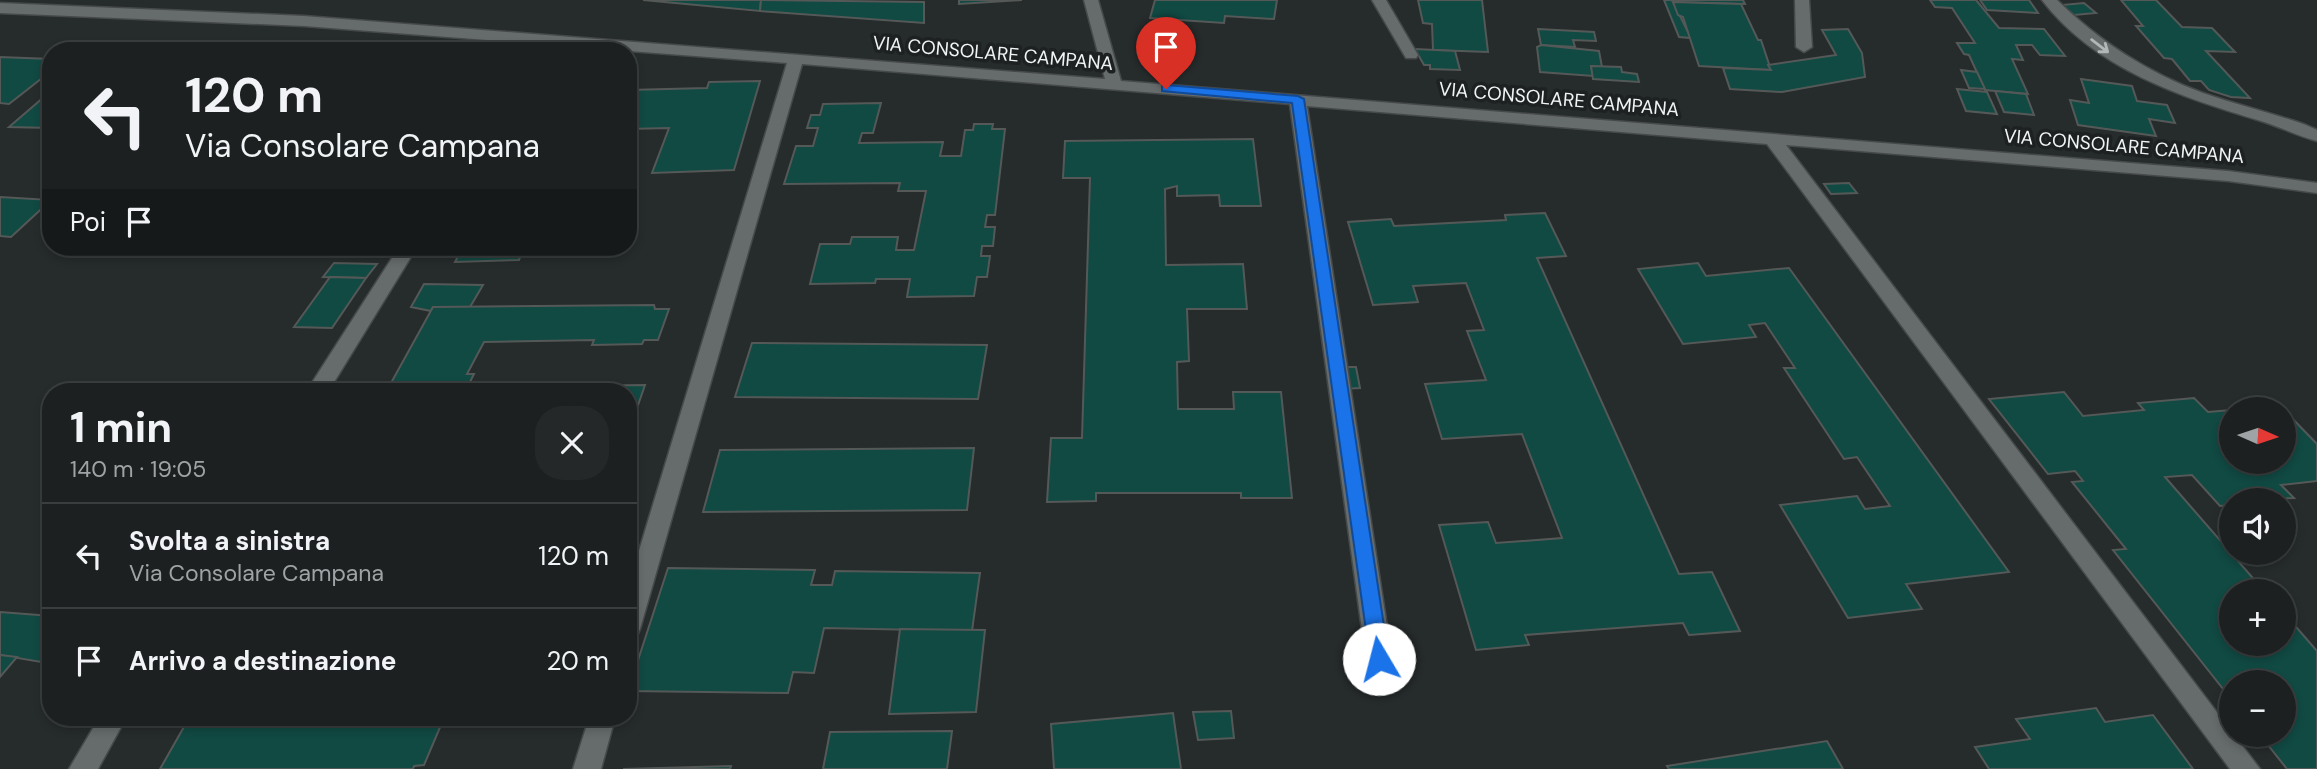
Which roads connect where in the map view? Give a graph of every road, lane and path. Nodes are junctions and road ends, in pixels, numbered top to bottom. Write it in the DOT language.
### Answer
graph roads {
  1 [pos="1091,0"];
  2 [pos="1378,0"];
  3 [pos="1802,0"];
  4 [pos="2049,0"];
  5 [pos="0,8"];
  6 [pos="515,42"];
  7 [pos="1804,47"];
  8 [pos="637,50"];
  9 [pos="1411,55"];
  10 [pos="796,59"];
  11 [pos="1114,84"];
  12 [pos="1298,99"];
  13 [pos="2317,136"];
  14 [pos="1772,138"];
  15 [pos="2317,188"];
  16 [pos="402,256"];
  17 [pos="323,383"];
  18 [pos="637,598"];
  19 [pos="1379,659"];
  20 [pos="108,726"];
  21 [pos="600,726"];
  22 [pos="83,769"];
  23 [pos="587,769"];
  24 [pos="2246,769"];
  1 -- 11 [label="street"];
  2 -- 9 [label="lane"];
  3 -- 7 [label="street"];
  4 -- 13 [label="street, one-way"];
  5 -- 6 [label="street, VIA CONSOLARE CAMPANA"];
  8 -- 10 [label="street, VIA CONSOLARE CAMPANA"];
  10 -- 11 [label="street, VIA CONSOLARE CAMPANA"];
  10 -- 18 [label="street"];
  11 -- 12 [label="street, VIA CONSOLARE CAMPANA"];
  12 -- 14 [label="street, VIA CONSOLARE CAMPANA"];
  12 -- 19 [label="street"];
  14 -- 15 [label="street, VIA CONSOLARE CAMPANA"];
  14 -- 24 [label="street"];
  16 -- 17 [label="street"];
  20 -- 22 [label="street"];
  21 -- 23 [label="street"];
}
